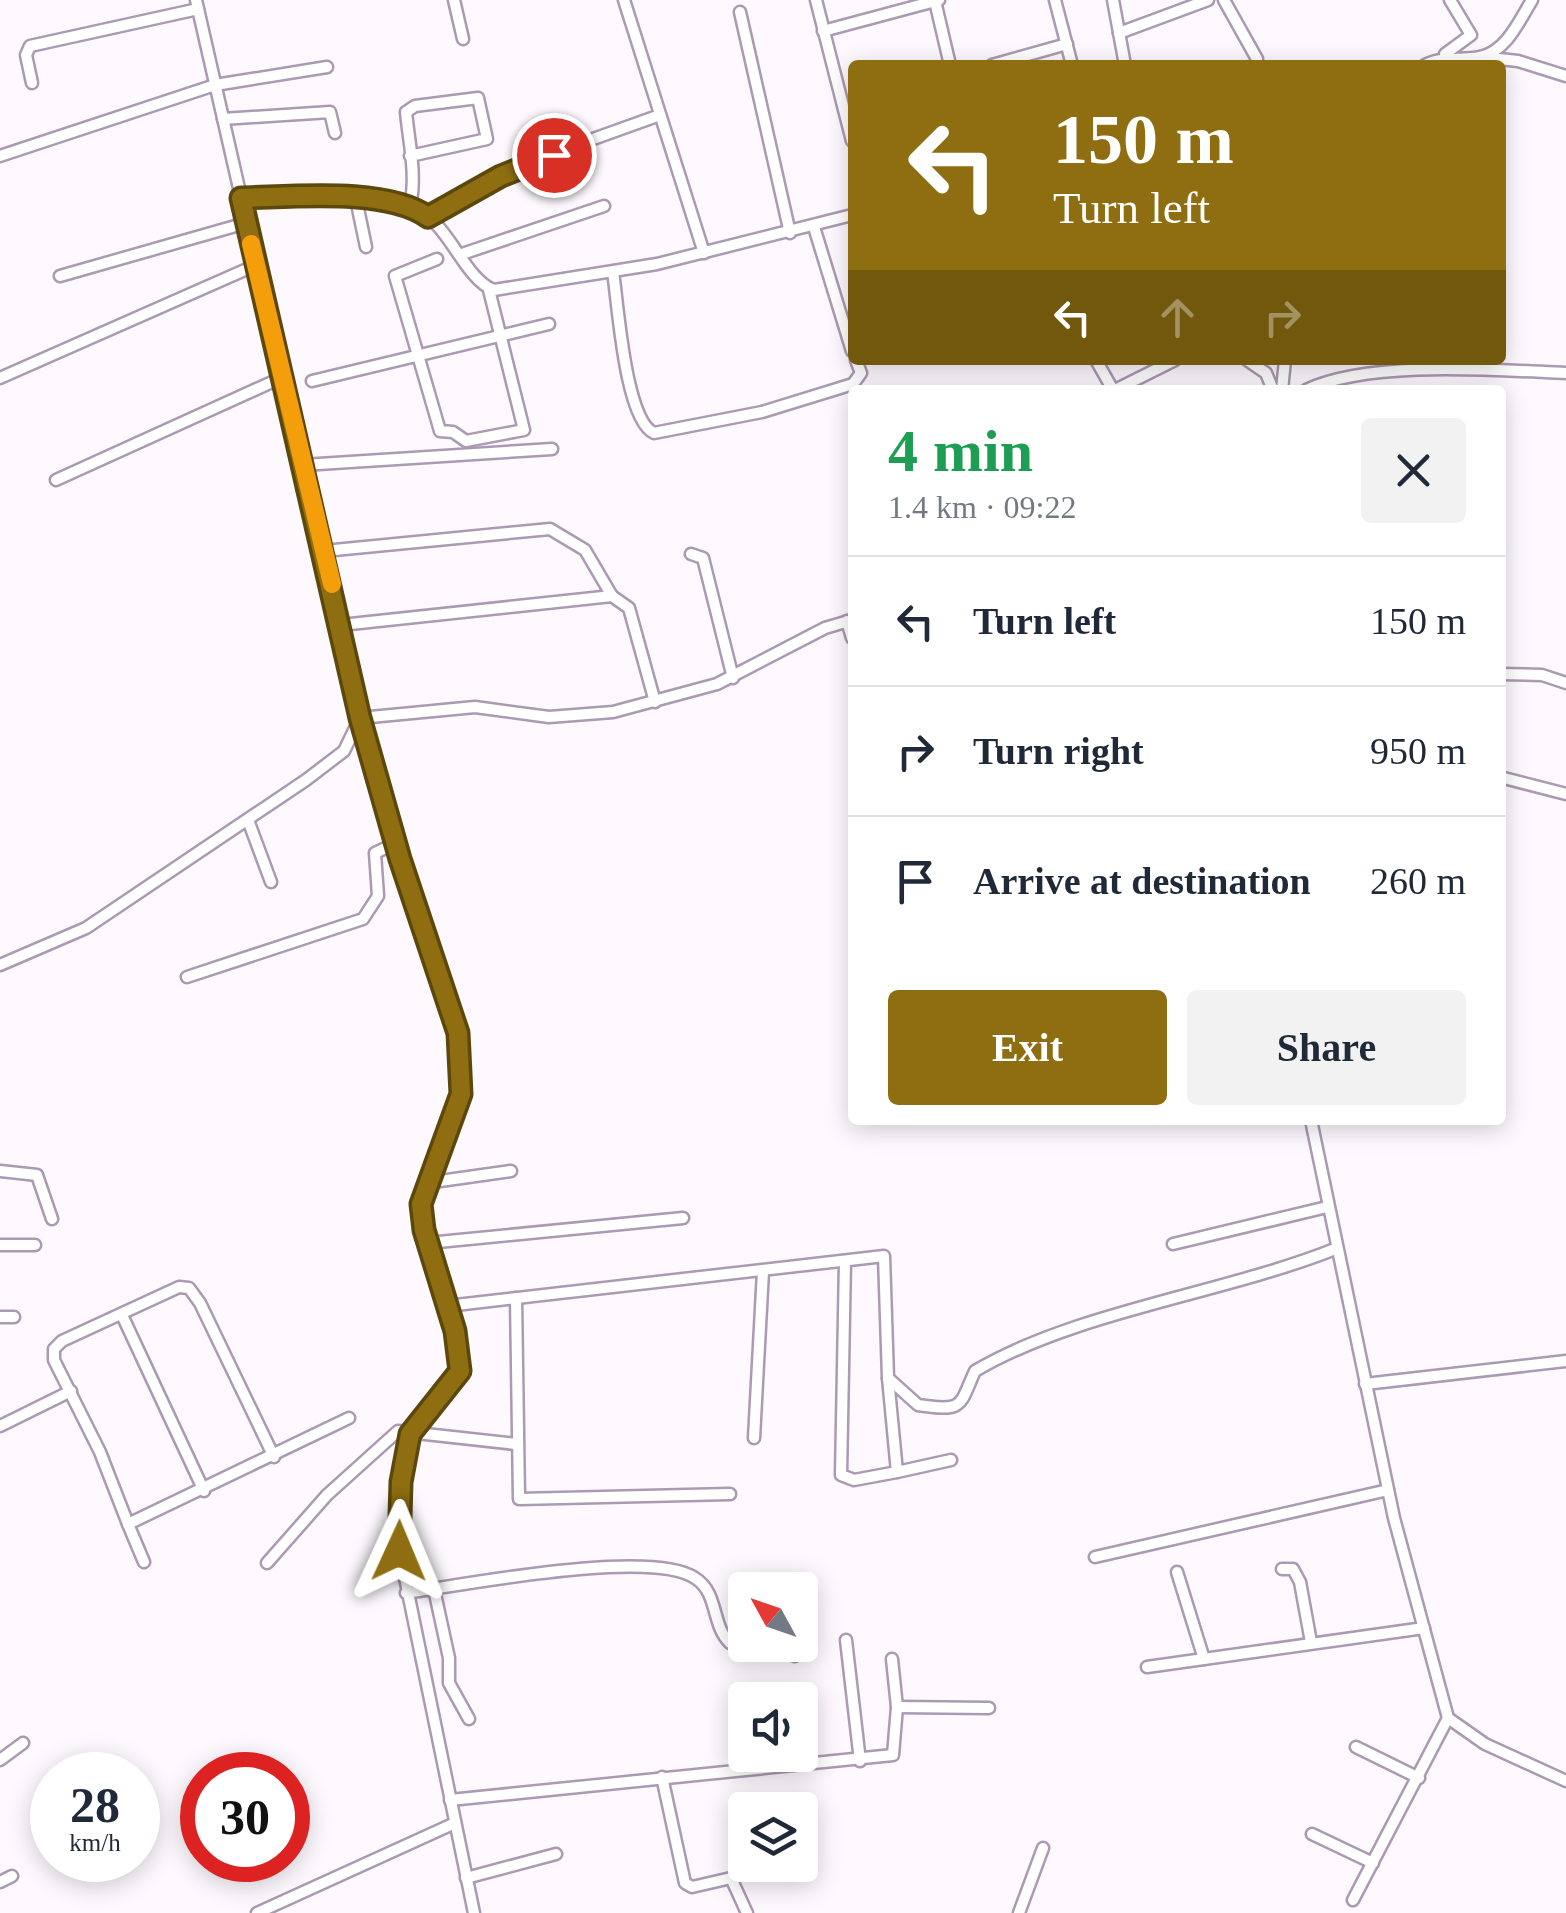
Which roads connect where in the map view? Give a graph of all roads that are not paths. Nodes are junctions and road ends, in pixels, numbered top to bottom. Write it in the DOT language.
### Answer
graph roads {
  1 [pos="454,0"];
  2 [pos="624,0"];
  3 [pos="816,0"];
  4 [pos="937,0"];
  5 [pos="1055,0"];
  6 [pos="1113,0"];
  7 [pos="1208,0"];
  8 [pos="1224,0"];
  9 [pos="1450,0"];
  10 [pos="1532,0"];
  11 [pos="197,4"];
  12 [pos="740,12"];
  13 [pos="823,31"];
  14 [pos="1119,33"];
  15 [pos="463,40"];
  16 [pos="1067,44"];
  17 [pos="1479,57"];
  18 [pos="1257,59"];
  19 [pos="949,60"];
  20 [pos="1017,60"];
  21 [pos="1071,60"];
  22 [pos="1124,60"];
  23 [pos="1433,60"];
  24 [pos="1439,60"];
  25 [pos="327,68"];
  26 [pos="1566,76"];
  27 [pos="32,83"];
  28 [pos="215,85"];
  29 [pos="848,106"];
  30 [pos="660,115"];
  31 [pos="223,119"];
  32 [pos="335,133"];
  33 [pos="0,156"];
  34 [pos="410,156"];
  35 [pos="241,198"];
  36 [pos="356,199"];
  37 [pos="410,206"];
  38 [pos="604,206"];
  39 [pos="848,216"];
  40 [pos="428,217"];
  41 [pos="246,223"];
  42 [pos="814,227"];
  43 [pos="790,233"];
  44 [pos="366,247"];
  45 [pos="704,252"];
  46 [pos="462,254"];
  47 [pos="437,259"];
  48 [pos="256,265"];
  49 [pos="614,272"];
  50 [pos="60,276"];
  51 [pos="490,290"];
  52 [pos="548,324"];
  53 [pos="500,337"];
  54 [pos="848,338"];
  55 [pos="418,358"];
  56 [pos="1166,365"];
  57 [pos="1254,365"];
  58 [pos="1566,372"];
  59 [pos="283,377"];
  60 [pos="0,378"];
  61 [pos="312,381"];
  62 [pos="1124,385"];
  63 [pos="1271,385"];
  64 [pos="1321,385"];
  65 [pos="848,386"];
  66 [pos="552,449"];
  67 [pos="302,466"];
  68 [pos="56,480"];
  69 [pos="324,551"];
  70 [pos="691,554"];
  71 [pos="612,596"];
  72 [pos="848,621"];
  73 [pos="341,626"];
  74 [pos="1506,674"];
  75 [pos="733,678"];
  76 [pos="1566,683"];
  77 [pos="655,702"];
  78 [pos="360,718"];
  79 [pos="1506,779"];
  80 [pos="1566,794"];
  81 [pos="248,820"];
  82 [pos="396,843"];
  83 [pos="271,882"];
  84 [pos="0,965"];
  85 [pos="186,977"];
  86 [pos="1312,1125"];
  87 [pos="0,1171"];
  88 [pos="511,1171"];
  89 [pos="426,1183"];
  90 [pos="1327,1207"];
  91 [pos="683,1218"];
  92 [pos="52,1219"];
  93 [pos="428,1243"];
  94 [pos="0,1244"];
  95 [pos="1173,1244"];
  96 [pos="35,1246"];
  97 [pos="1335,1249"];
  98 [pos="846,1261"];
  99 [pos="763,1271"];
  100 [pos="516,1298"];
  101 [pos="447,1306"];
  102 [pos="122,1315"];
  103 [pos="0,1317"];
  104 [pos="14,1317"];
  105 [pos="1566,1361"];
  106 [pos="888,1378"];
  107 [pos="1365,1384"];
  108 [pos="71,1392"];
  109 [pos="349,1418"];
  110 [pos="0,1426"];
  111 [pos="410,1434"];
  112 [pos="754,1438"];
  113 [pos="516,1444"];
  114 [pos="274,1457"];
  115 [pos="950,1460"];
  116 [pos="897,1472"];
  117 [pos="1388,1490"];
  118 [pos="204,1491"];
  119 [pos="730,1494"];
  120 [pos="128,1524"];
  121 [pos="1095,1557"];
  122 [pos="144,1562"];
  123 [pos="267,1564"];
  124 [pos="1282,1569"];
  125 [pos="1177,1572"];
  126 [pos="434,1589"];
  127 [pos="406,1593"];
  128 [pos="1424,1628"];
  129 [pos="846,1640"];
  130 [pos="728,1641"];
  131 [pos="1311,1642"];
  132 [pos="892,1659"];
  133 [pos="1204,1659"];
  134 [pos="1147,1666"];
  135 [pos="898,1707"];
  136 [pos="989,1708"];
  137 [pos="1448,1718"];
  138 [pos="469,1719"];
  139 [pos="24,1743"];
  140 [pos="1356,1747"];
  141 [pos="0,1760"];
  142 [pos="860,1760"];
  143 [pos="662,1777"];
  144 [pos="1419,1778"];
  145 [pos="1566,1782"];
  146 [pos="450,1800"];
  147 [pos="455,1823"];
  148 [pos="1312,1834"];
  149 [pos="1043,1848"];
  150 [pos="556,1854"];
  151 [pos="1373,1863"];
  152 [pos="12,1876"];
  153 [pos="466,1878"];
  154 [pos="0,1882"];
  155 [pos="1353,1900"];
  156 [pos="256,1913"];
  157 [pos="474,1913"];
  158 [pos="748,1913"];
  159 [pos="1019,1913"];
  1 -- 15 [label="street"];
  2 -- 30 [label="street"];
  3 -- 13 [label="street"];
  4 -- 13 [label="street"];
  4 -- 19 [label="street"];
  5 -- 16 [label="street"];
  6 -- 14 [label="street"];
  7 -- 14 [label="street"];
  8 -- 18 [label="street"];
  9 -- 23 [label="street"];
  10 -- 17 [label="street"];
  11 -- 27 [label="street"];
  11 -- 28 [label="street"];
  12 -- 43 [label="street"];
  13 -- 29 [label="street"];
  14 -- 22 [label="street"];
  16 -- 20 [label="street"];
  16 -- 21 [label="street"];
  17 -- 24 [label="street"];
  17 -- 26 [label="street"];
  25 -- 28 [label="street"];
  28 -- 31 [label="street"];
  28 -- 33 [label="street"];
  30 -- 40 [label="street"];
  30 -- 45 [label="street"];
  31 -- 32 [label="street"];
  31 -- 35 [label="street"];
  34 -- 34 [label="street"];
  34 -- 37 [label="street"];
  35 -- 36 [label="street"];
  35 -- 41 [label="street"];
  36 -- 37 [label="street"];
  36 -- 44 [label="street"];
  37 -- 40 [label="street"];
  38 -- 46 [label="street"];
  39 -- 42 [label="street"];
  40 -- 46 [label="street"];
  41 -- 48 [label="street"];
  41 -- 50 [label="street"];
  42 -- 43 [label="street"];
  42 -- 54 [label="street"];
  43 -- 45 [label="street"];
  45 -- 49 [label="street"];
  46 -- 51 [label="street"];
  47 -- 55 [label="street"];
  48 -- 59 [label="street"];
  48 -- 60 [label="street"];
  49 -- 51 [label="street"];
  49 -- 65 [label="street"];
  51 -- 53 [label="street"];
  52 -- 53 [label="street"];
  53 -- 55 [label="street"];
  53 -- 55 [label="street"];
  55 -- 61 [label="street"];
  56 -- 62 [label="street"];
  57 -- 63 [label="street"];
  58 -- 64 [label="street"];
  59 -- 67 [label="street"];
  59 -- 68 [label="street"];
  66 -- 67 [label="street"];
  67 -- 69 [label="street"];
  69 -- 71 [label="street"];
  69 -- 73 [label="street"];
  70 -- 75 [label="street"];
  71 -- 73 [label="street"];
  71 -- 77 [label="street"];
  72 -- 75 [label="street"];
  73 -- 78 [label="street"];
  74 -- 76 [label="street"];
  75 -- 77 [label="street"];
  77 -- 78 [label="street"];
  78 -- 81 [label="street"];
  78 -- 82 [label="street"];
  79 -- 80 [label="street"];
  81 -- 83 [label="street"];
  81 -- 84 [label="street"];
  82 -- 85 [label="street"];
  82 -- 89 [label="street"];
  86 -- 90 [label="street"];
  87 -- 92 [label="street"];
  88 -- 89 [label="street"];
  89 -- 93 [label="street"];
  90 -- 95 [label="street"];
  90 -- 97 [label="street"];
  91 -- 93 [label="street"];
  93 -- 101 [label="street"];
  94 -- 96 [label="street"];
  97 -- 106 [label="street"];
  97 -- 107 [label="street"];
  98 -- 99 [label="street"];
  98 -- 106 [label="street"];
  98 -- 116 [label="street"];
  99 -- 100 [label="street"];
  99 -- 112 [label="street"];
  100 -- 101 [label="street"];
  100 -- 113 [label="street"];
  101 -- 111 [label="street"];
  102 -- 108 [label="street"];
  102 -- 114 [label="street"];
  102 -- 118 [label="street"];
  103 -- 104 [label="street"];
  105 -- 107 [label="street"];
  106 -- 116 [label="street"];
  107 -- 117 [label="street"];
  108 -- 110 [label="street"];
  108 -- 120 [label="street"];
  109 -- 114 [label="street"];
  111 -- 113 [label="street"];
  111 -- 123 [label="street"];
  111 -- 127 [label="street"];
  113 -- 119 [label="street"];
  114 -- 118 [label="street"];
  115 -- 116 [label="street"];
  117 -- 121 [label="street"];
  117 -- 128 [label="street"];
  118 -- 120 [label="street"];
  120 -- 122 [label="street"];
  124 -- 131 [label="street"];
  125 -- 133 [label="street"];
  126 -- 127 [label="street"];
  126 -- 130 [label="street"];
  126 -- 138 [label="street"];
  127 -- 146 [label="street"];
  128 -- 131 [label="street"];
  128 -- 137 [label="street"];
  129 -- 142 [label="street"];
  131 -- 133 [label="street"];
  132 -- 135 [label="street"];
  133 -- 134 [label="street"];
  135 -- 136 [label="street"];
  135 -- 142 [label="street"];
  137 -- 144 [label="street"];
  137 -- 145 [label="street"];
  139 -- 141 [label="street"];
  140 -- 144 [label="street"];
  142 -- 143 [label="street"];
  143 -- 146 [label="street"];
  143 -- 158 [label="street"];
  144 -- 151 [label="street"];
  146 -- 147 [label="street"];
  147 -- 153 [label="street"];
  147 -- 156 [label="street"];
  148 -- 151 [label="street"];
  149 -- 159 [label="street"];
  150 -- 153 [label="street"];
  151 -- 155 [label="street"];
  152 -- 154 [label="street"];
  153 -- 157 [label="street"];
}
